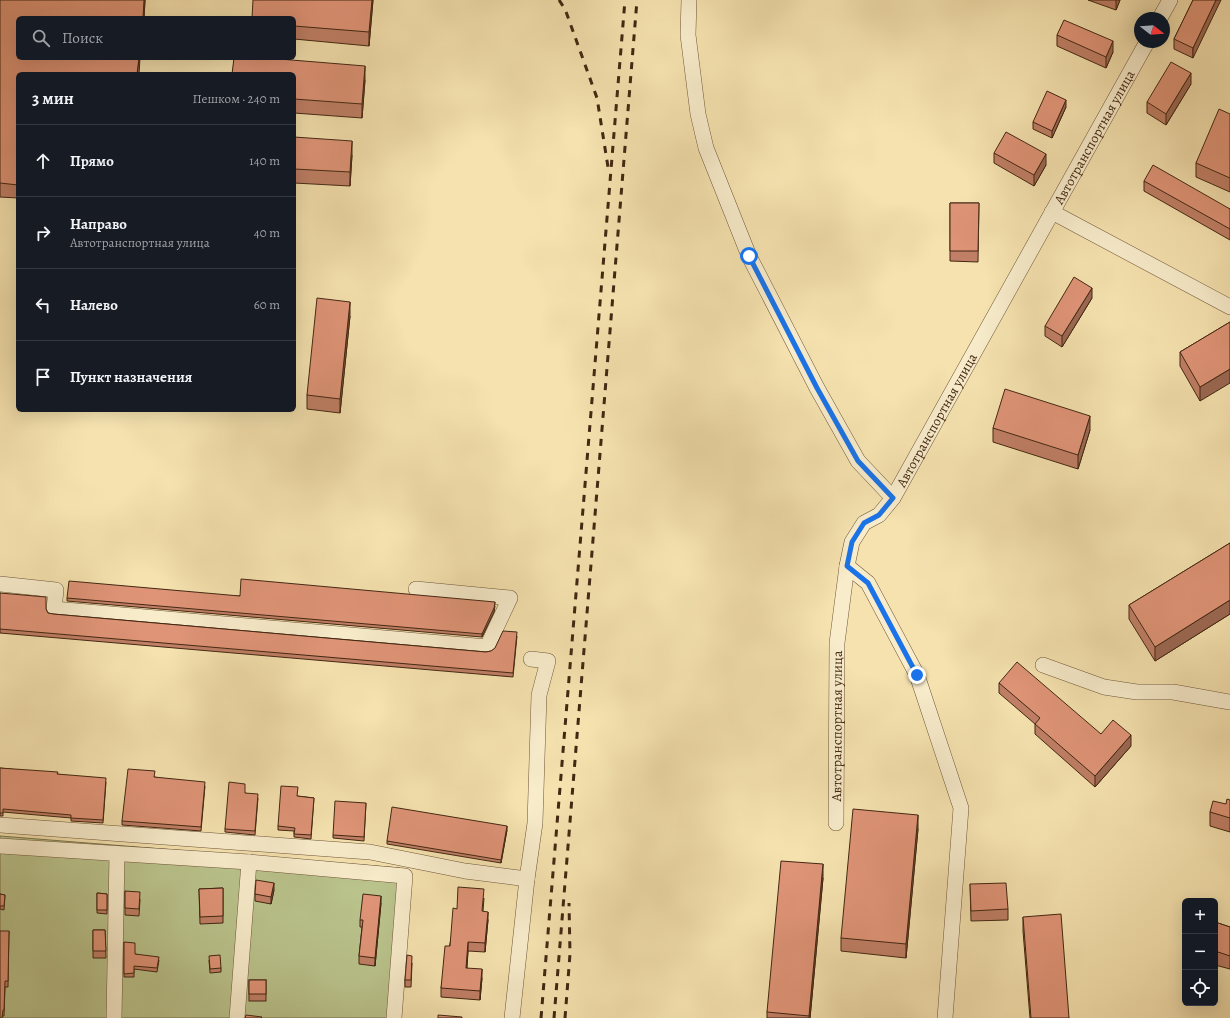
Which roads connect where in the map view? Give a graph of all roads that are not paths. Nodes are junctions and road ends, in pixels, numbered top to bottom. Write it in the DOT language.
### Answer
graph roads {
  1 [pos="689,0"];
  2 [pos="1170,0"];
  3 [pos="1163,12"];
  4 [pos="1143,48"];
  5 [pos="1052,212"];
  6 [pos="1230,307"];
  7 [pos="893,498"];
  8 [pos="847,566"];
  9 [pos="0,584"];
  10 [pos="416,589"];
  11 [pos="531,659"];
  12 [pos="1043,665"];
  13 [pos="1230,702"];
  14 [pos="836,823"];
  15 [pos="0,825"];
  16 [pos="0,846"];
  17 [pos="117,854"];
  18 [pos="249,862"];
  19 [pos="527,879"];
  20 [pos="114,1018"];
  21 [pos="237,1018"];
  22 [pos="394,1018"];
  23 [pos="512,1018"];
  24 [pos="945,1018"];
  1 -- 7 [label="street"];
  2 -- 3 [label="street"];
  4 -- 5 [label="street, Автотранспортная улица"];
  5 -- 6 [label="street"];
  5 -- 7 [label="street, Автотранспортная улица"];
  7 -- 8 [label="street, Автотранспортная улица"];
  8 -- 14 [label="street, Автотранспортная улица"];
  8 -- 24 [label="street"];
  9 -- 10 [label="street"];
  11 -- 19 [label="street"];
  12 -- 13 [label="street"];
  15 -- 19 [label="street"];
  16 -- 17 [label="street"];
  17 -- 18 [label="street"];
  17 -- 20 [label="street"];
  18 -- 21 [label="street"];
  18 -- 22 [label="street"];
  19 -- 23 [label="street"];
}
